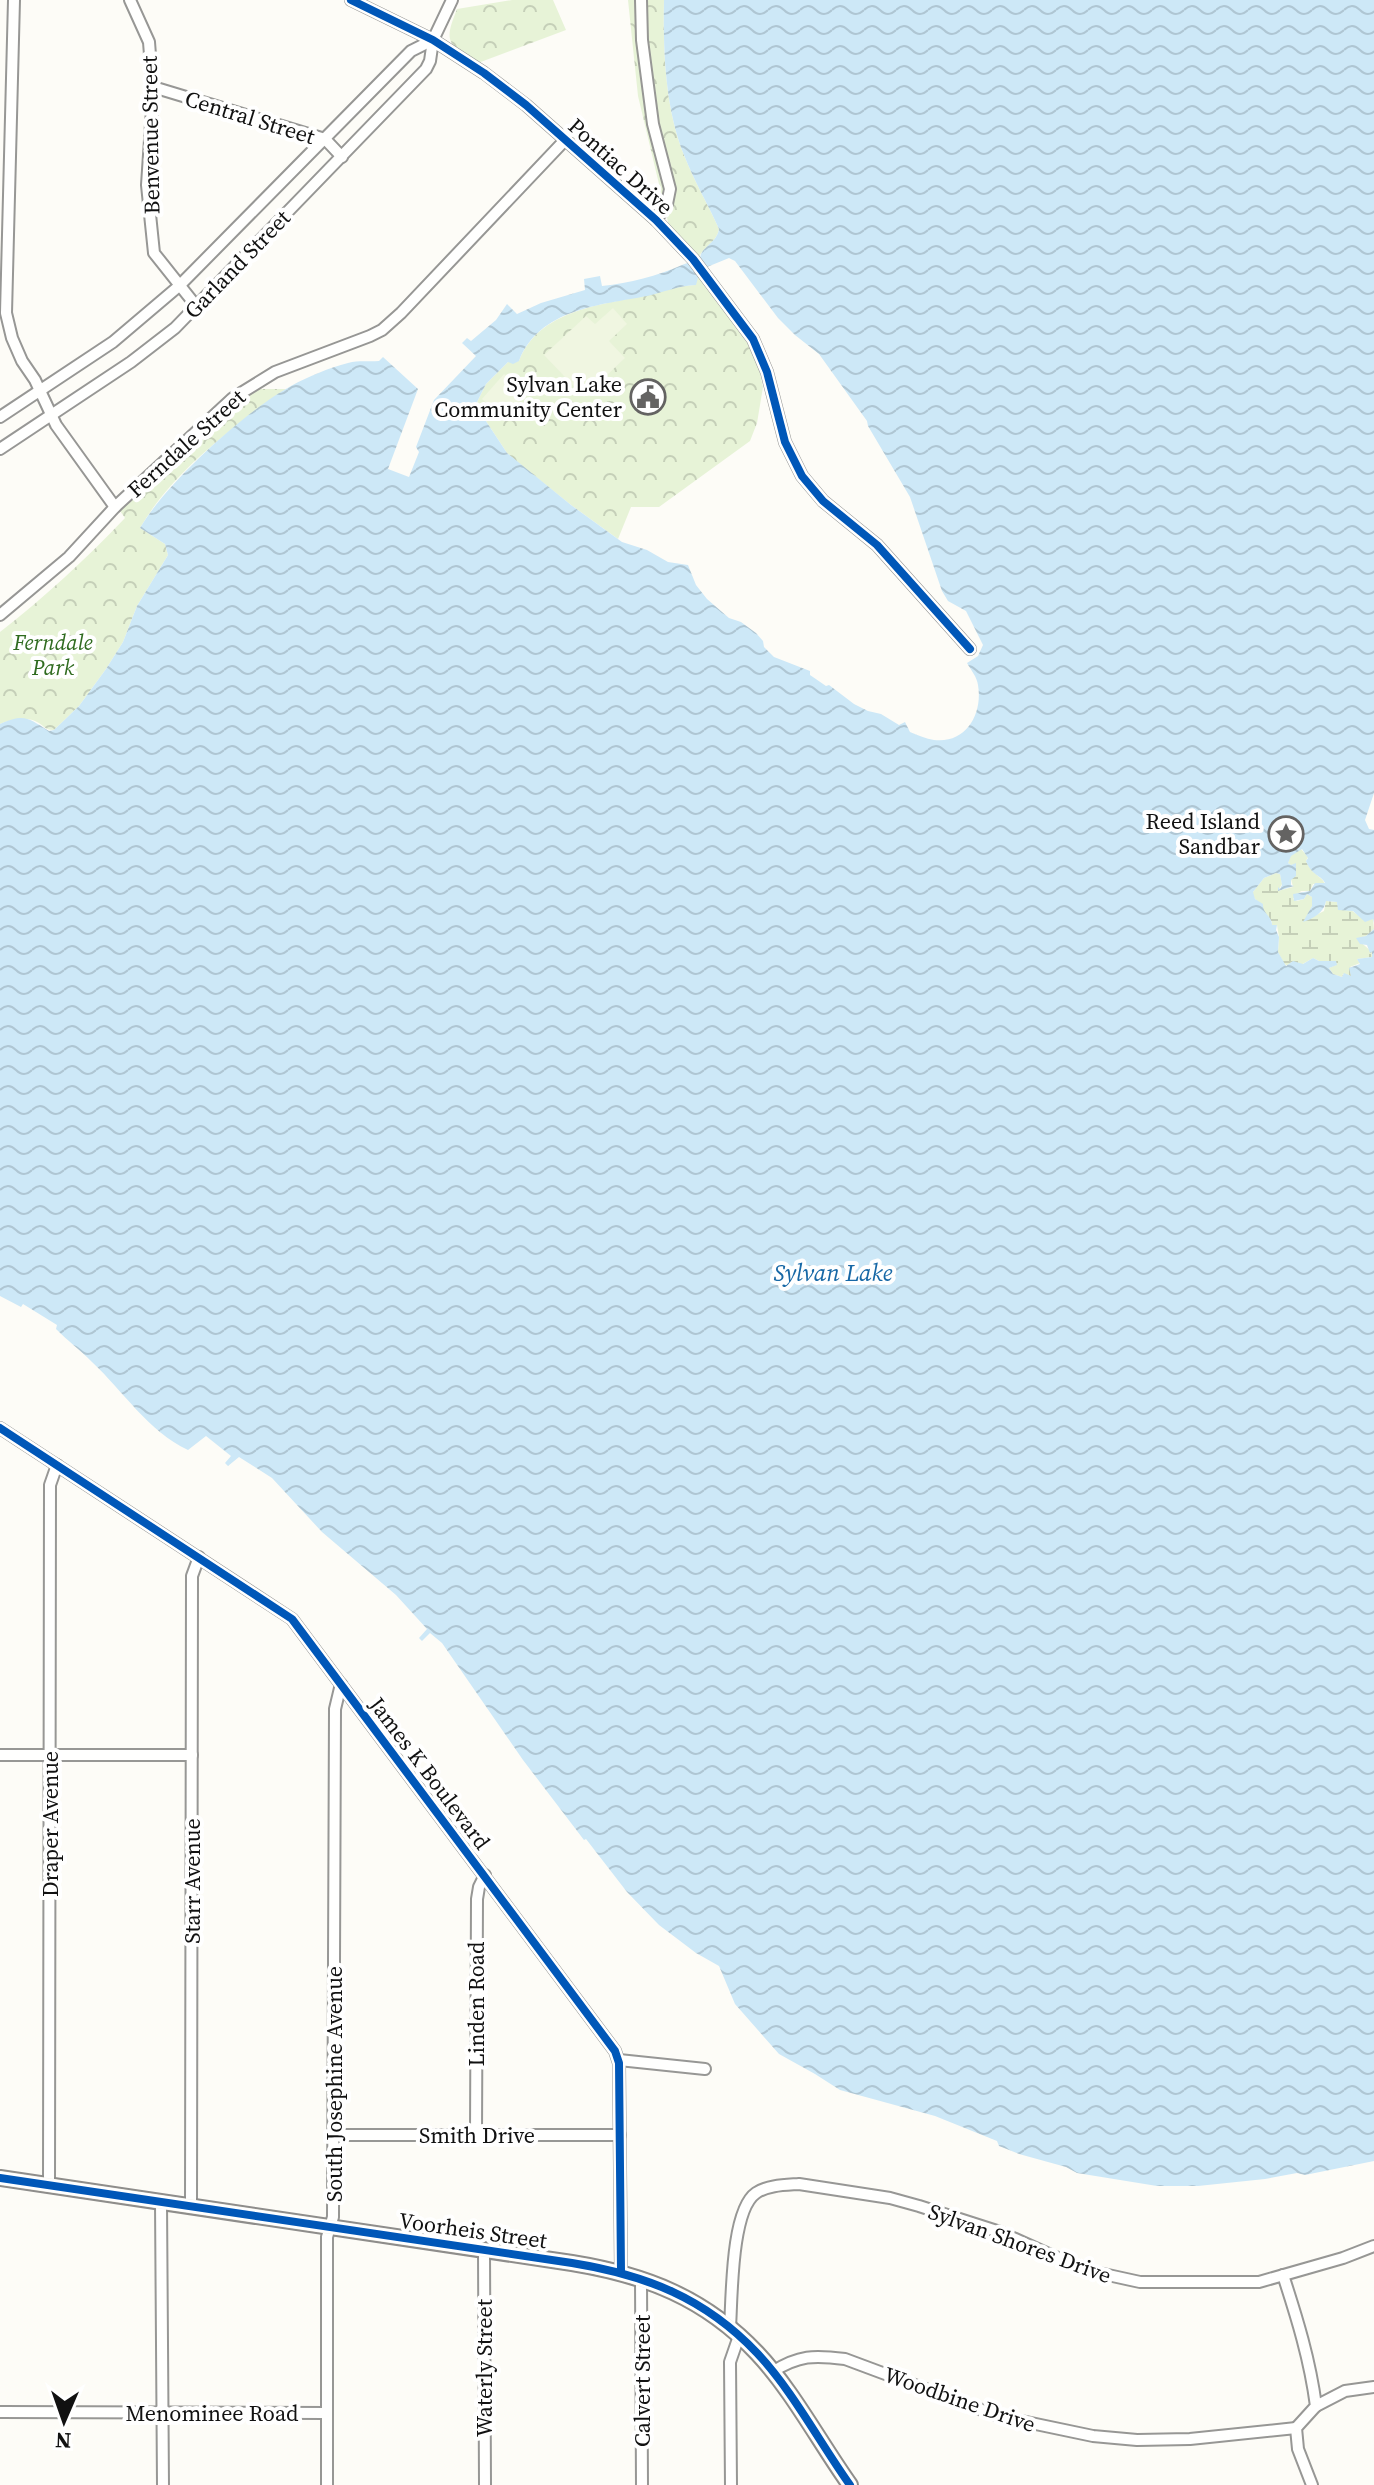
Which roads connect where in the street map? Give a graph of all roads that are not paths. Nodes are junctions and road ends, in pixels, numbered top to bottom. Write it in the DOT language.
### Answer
graph roads {
  1 [pos="14,0"];
  2 [pos="130,0"];
  3 [pos="351,0"];
  4 [pos="452,0"];
  5 [pos="641,0"];
  6 [pos="433,40"];
  7 [pos="153,87"];
  8 [pos="325,139"];
  9 [pos="566,139"];
  10 [pos="342,157"];
  11 [pos="656,220"];
  12 [pos="179,286"];
  13 [pos="197,307"];
  14 [pos="40,391"];
  15 [pos="51,414"];
  16 [pos="0,417"];
  17 [pos="0,449"];
  18 [pos="115,507"];
  19 [pos="0,615"];
  20 [pos="970,649"];
  21 [pos="0,1428"];
  22 [pos="57,1465"];
  23 [pos="199,1557"];
  24 [pos="341,1684"];
  25 [pos="0,1755"];
  26 [pos="50,1755"];
  27 [pos="192,1755"];
  28 [pos="485,1875"];
  29 [pos="619,2060"];
  30 [pos="705,2069"];
  31 [pos="333,2135"];
  32 [pos="476,2135"];
  33 [pos="620,2135"];
  34 [pos="0,2178"];
  35 [pos="49,2185"];
  36 [pos="161,2202"];
  37 [pos="191,2206"];
  38 [pos="330,2227"];
  39 [pos="1374,2246"];
  40 [pos="484,2250"];
  41 [pos="621,2272"];
  42 [pos="1283,2275"];
  43 [pos="641,2278"];
  44 [pos="735,2332"];
  45 [pos="772,2372"];
  46 [pos="1374,2387"];
  47 [pos="1316,2406"];
  48 [pos="0,2412"];
  49 [pos="163,2412"];
  50 [pos="327,2413"];
  51 [pos="1296,2428"];
  52 [pos="163,2485"];
  53 [pos="327,2485"];
  54 [pos="485,2485"];
  55 [pos="642,2485"];
  56 [pos="731,2485"];
  57 [pos="850,2485"];
  58 [pos="1312,2485"];
  1 -- 14 [label="street"];
  2 -- 7 [label="street, Benvenue Street"];
  3 -- 6 [label="street, Pontiac Drive"];
  4 -- 6 [label="street, Garland Street"];
  5 -- 11 [label="street"];
  6 -- 8 [label="street, Garland Street"];
  6 -- 9 [label="street, Pontiac Drive"];
  6 -- 10 [label="street, Garland Street"];
  7 -- 8 [label="street, Central Street"];
  7 -- 12 [label="street, Benvenue Street"];
  8 -- 10 [label="street, Central Street"];
  8 -- 12 [label="street, Garland Street"];
  9 -- 11 [label="street, Pontiac Drive"];
  9 -- 18 [label="street, Ferndale Street"];
  10 -- 13 [label="street, Garland Street"];
  11 -- 20 [label="street, Pontiac Drive"];
  12 -- 13 [label="street, Benvenue Street"];
  12 -- 14 [label="street, Garland Street"];
  13 -- 15 [label="street, Garland Street"];
  14 -- 15 [label="street"];
  14 -- 16 [label="street, Garland Street"];
  15 -- 17 [label="street, Garland Street"];
  15 -- 18 [label="street"];
  18 -- 19 [label="street, Ferndale Street"];
  21 -- 22 [label="street, James K Boulevard"];
  22 -- 23 [label="street, James K Boulevard"];
  22 -- 26 [label="street, Draper Avenue"];
  23 -- 24 [label="street, James K Boulevard"];
  23 -- 27 [label="street, Starr Avenue"];
  24 -- 28 [label="street, James K Boulevard"];
  24 -- 31 [label="street, South Josephine Avenue"];
  25 -- 26 [label="street"];
  26 -- 27 [label="street"];
  26 -- 35 [label="street, Draper Avenue"];
  27 -- 37 [label="street, Starr Avenue"];
  28 -- 29 [label="street, James K Boulevard"];
  28 -- 32 [label="street, Linden Road"];
  29 -- 30 [label="street"];
  29 -- 33 [label="street"];
  31 -- 32 [label="street, Smith Drive"];
  31 -- 38 [label="street, South Josephine Avenue"];
  32 -- 33 [label="street, Smith Drive"];
  33 -- 41 [label="street"];
  34 -- 35 [label="street, Voorheis Street"];
  35 -- 36 [label="street, Voorheis Street"];
  36 -- 37 [label="street, Voorheis Street"];
  36 -- 49 [label="street"];
  37 -- 38 [label="street, Voorheis Street"];
  38 -- 40 [label="street, Voorheis Street"];
  38 -- 50 [label="street, South Josephine Avenue"];
  39 -- 42 [label="street, Sylvan Shores Drive"];
  40 -- 41 [label="street, Voorheis Street"];
  40 -- 54 [label="street, Waterly Street"];
  41 -- 43 [label="street, Voorheis Street"];
  42 -- 44 [label="street, Sylvan Shores Drive"];
  42 -- 47 [label="street"];
  43 -- 44 [label="street, Voorheis Street"];
  43 -- 55 [label="street, Calvert Street"];
  44 -- 45 [label="street, Voorheis Street"];
  44 -- 56 [label="street"];
  45 -- 51 [label="street, Woodbine Drive"];
  45 -- 57 [label="street, Voorheis Street"];
  46 -- 47 [label="street"];
  47 -- 51 [label="street"];
  48 -- 49 [label="street, Menominee Road"];
  49 -- 50 [label="street, Menominee Road"];
  49 -- 52 [label="street"];
  50 -- 53 [label="street, South Josephine Avenue"];
  51 -- 58 [label="street"];
}
